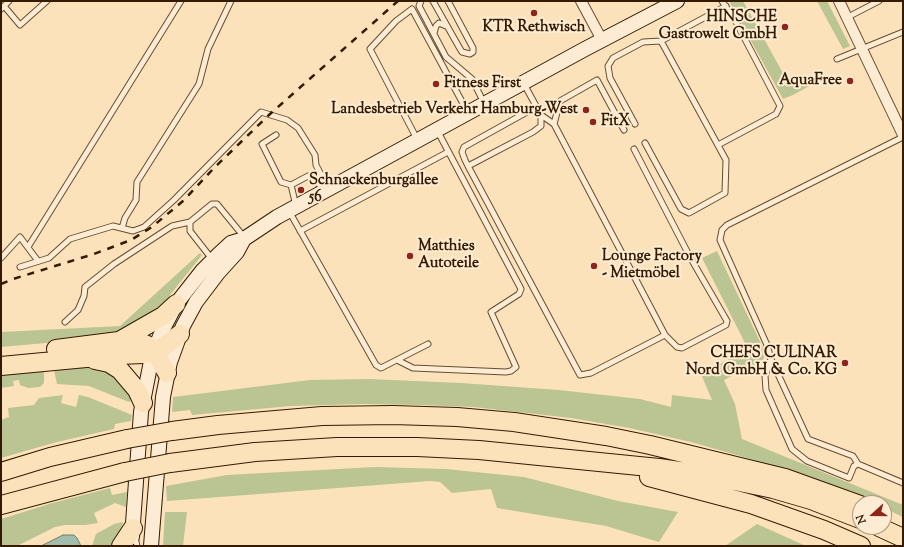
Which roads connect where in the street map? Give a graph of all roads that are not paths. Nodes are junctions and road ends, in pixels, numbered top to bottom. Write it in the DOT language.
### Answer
graph roads {
  1 [pos="9,1"];
  2 [pos="47,1"];
  3 [pos="181,1"];
  4 [pos="231,1"];
  5 [pos="421,1"];
  6 [pos="433,1"];
  7 [pos="448,1"];
  8 [pos="581,1"];
  9 [pos="676,1"];
  10 [pos="722,1"];
  11 [pos="840,1"];
  12 [pos="879,1"];
  13 [pos="726,6"];
  14 [pos="2,8"];
  15 [pos="848,17"];
  16 [pos="448,28"];
  17 [pos="903,32"];
  18 [pos="434,34"];
  19 [pos="602,40"];
  20 [pos="661,41"];
  21 [pos="863,48"];
  22 [pos="837,59"];
  23 [pos="524,83"];
  24 [pos="484,104"];
  25 [pos="536,107"];
  26 [pos="468,113"];
  27 [pos="541,115"];
  28 [pos="554,124"];
  29 [pos="635,124"];
  30 [pos="437,130"];
  31 [pos="624,130"];
  32 [pos="276,136"];
  33 [pos="903,136"];
  34 [pos="418,140"];
  35 [pos="645,143"];
  36 [pos="718,145"];
  37 [pos="634,149"];
  38 [pos="448,152"];
  39 [pos="468,166"];
  40 [pos="291,185"];
  41 [pos="328,190"];
  42 [pos="292,209"];
  43 [pos="190,222"];
  44 [pos="122,228"];
  45 [pos="300,231"];
  46 [pos="245,238"];
  47 [pos="28,247"];
  48 [pos="1,258"];
  49 [pos="213,260"];
  50 [pos="38,261"];
  51 [pos="20,268"];
  52 [pos="176,304"];
  53 [pos="65,322"];
  54 [pos="180,334"];
  55 [pos="664,335"];
  56 [pos="120,340"];
  57 [pos="428,344"];
  58 [pos="154,351"];
  59 [pos="1,354"];
  60 [pos="86,358"];
  61 [pos="771,359"];
  62 [pos="397,360"];
  63 [pos="1,366"];
  64 [pos="167,373"];
  65 [pos="142,403"];
  66 [pos="548,457"];
  67 [pos="858,464"];
  68 [pos="1,472"];
  69 [pos="903,483"];
  70 [pos="852,502"];
  71 [pos="1,505"];
  72 [pos="852,516"];
  73 [pos="892,519"];
  74 [pos="903,524"];
  75 [pos="892,533"];
  76 [pos="132,537"];
  77 [pos="903,538"];
  78 [pos="121,546"];
  79 [pos="137,546"];
  80 [pos="151,546"];
  81 [pos="861,546"];
  1 -- 14 [label="lane"];
  2 -- 14 [label="lane"];
  3 -- 47 [label="lane"];
  4 -- 44 [label="lane"];
  5 -- 18 [label="lane"];
  6 -- 16 [label="lane"];
  7 -- 16 [label="lane"];
  8 -- 19 [label="street"];
  9 -- 19 [label="main road"];
  10 -- 13 [label="lane"];
  11 -- 15 [label="street"];
  12 -- 15 [label="lane"];
  13 -- 20 [label="lane"];
  13 -- 36 [label="lane"];
  15 -- 21 [label="street"];
  16 -- 18 [label="lane"];
  17 -- 21 [label="lane"];
  18 -- 24 [label="lane"];
  19 -- 23 [label="main road"];
  20 -- 29 [label="lane"];
  20 -- 36 [label="lane"];
  21 -- 22 [label="lane"];
  21 -- 33 [label="street"];
  23 -- 24 [label="main road"];
  23 -- 25 [label="lane"];
  24 -- 26 [label="main road"];
  25 -- 27 [label="lane"];
  25 -- 39 [label="lane"];
  26 -- 30 [label="main road"];
  26 -- 34 [label="lane"];
  27 -- 28 [label="lane"];
  27 -- 39 [label="lane"];
  28 -- 31 [label="lane"];
  28 -- 55 [label="lane"];
  30 -- 34 [label="main road"];
  30 -- 38 [label="lane"];
  32 -- 40 [label="lane"];
  33 -- 61 [label="lane"];
  34 -- 41 [label="main road"];
  35 -- 36 [label="lane"];
  37 -- 55 [label="lane"];
  38 -- 45 [label="lane"];
  38 -- 62 [label="lane"];
  39 -- 55 [label="lane"];
  40 -- 41 [label="lane"];
  40 -- 42 [label="lane"];
  41 -- 42 [label="main road"];
  41 -- 44 [label="lane"];
  42 -- 45 [label="lane"];
  42 -- 46 [label="main road"];
  43 -- 46 [label="lane"];
  43 -- 49 [label="lane"];
  43 -- 53 [label="lane"];
  44 -- 50 [label="lane"];
  45 -- 62 [label="lane"];
  46 -- 49 [label="main road"];
  46 -- 54 [label="main road"];
  47 -- 48 [label="lane"];
  47 -- 50 [label="lane"];
  49 -- 52 [label="main road"];
  50 -- 51 [label="lane"];
  52 -- 56 [label="highway"];
  52 -- 58 [label="main road"];
  54 -- 58 [label="highway"];
  54 -- 64 [label="main road"];
  56 -- 58 [label="highway"];
  56 -- 59 [label="highway"];
  57 -- 62 [label="lane"];
  58 -- 60 [label="highway"];
  58 -- 64 [label="highway"];
  58 -- 65 [label="main road"];
  60 -- 63 [label="highway"];
  60 -- 65 [label="highway"];
  61 -- 67 [label="lane"];
  61 -- 67 [label="lane"];
  64 -- 80 [label="main road"];
  65 -- 76 [label="main road"];
  66 -- 71 [label="highway, bridge"];
  66 -- 72 [label="highway"];
  66 -- 81 [label="highway"];
  67 -- 69 [label="lane"];
  68 -- 70 [label="highway, bridge"];
  73 -- 74 [label="highway"];
  75 -- 77 [label="highway"];
  76 -- 78 [label="highway"];
  76 -- 79 [label="lane"];
}
